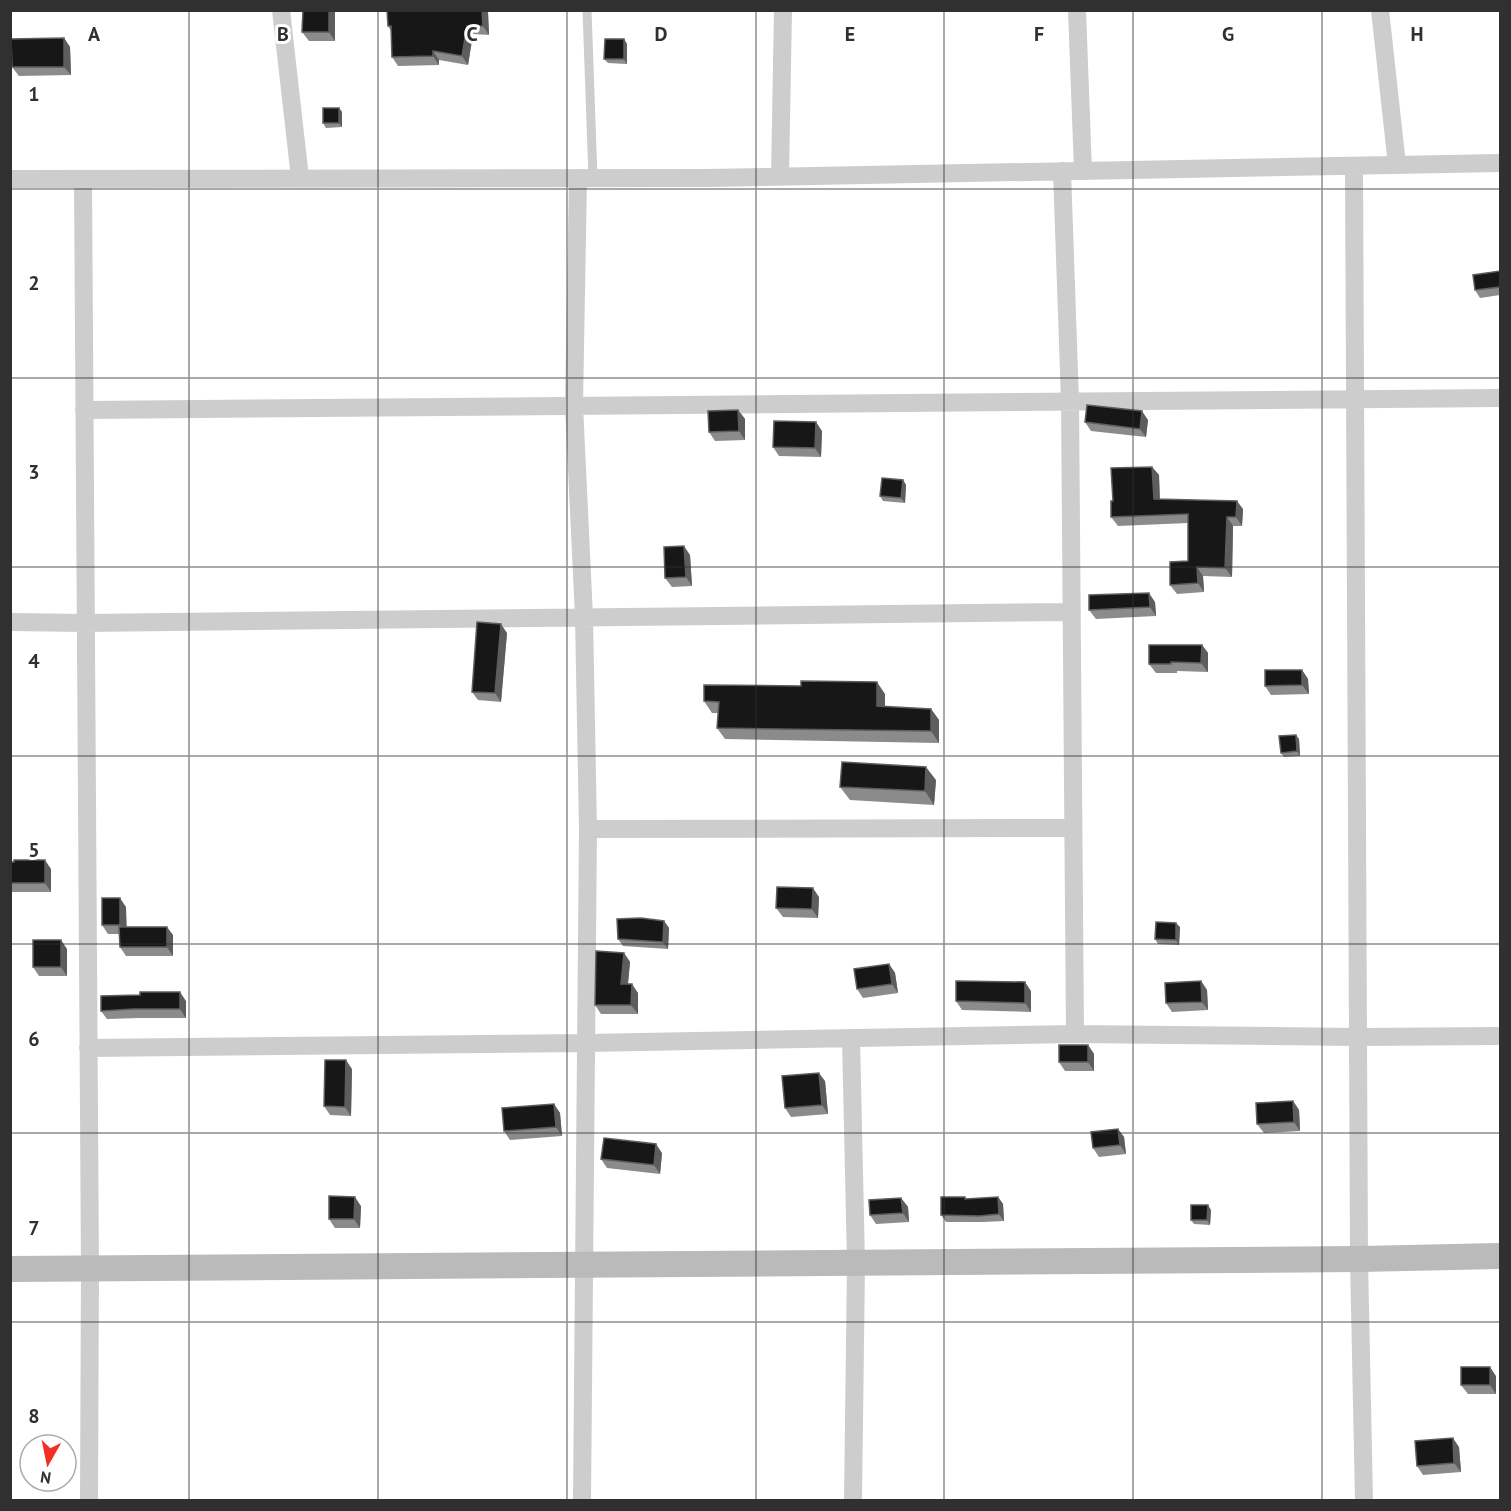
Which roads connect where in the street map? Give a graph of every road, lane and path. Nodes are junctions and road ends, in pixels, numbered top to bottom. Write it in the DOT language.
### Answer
graph roads {
  1 [pos="281,10"];
  2 [pos="587,10"];
  3 [pos="783,10"];
  4 [pos="1077,10"];
  5 [pos="1380,10"];
  6 [pos="1500,163"];
  7 [pos="1397,165"];
  8 [pos="1354,166"];
  9 [pos="1062,171"];
  10 [pos="1083,171"];
  11 [pos="780,177"];
  12 [pos="300,178"];
  13 [pos="586,178"];
  14 [pos="10,179"];
  15 [pos="83,179"];
  16 [pos="1355,398"];
  17 [pos="1500,398"];
  18 [pos="1070,401"];
  19 [pos="574,405"];
  20 [pos="84,410"];
  21 [pos="1072,612"];
  22 [pos="584,617"];
  23 [pos="10,622"];
  24 [pos="86,623"];
  25 [pos="1073,828"];
  26 [pos="588,829"];
  27 [pos="1075,1034"];
  28 [pos="1500,1036"];
  29 [pos="1358,1037"];
  30 [pos="851,1038"];
  31 [pos="587,1043"];
  32 [pos="88,1048"];
  33 [pos="1500,1256"];
  34 [pos="1359,1259"];
  35 [pos="856,1263"];
  36 [pos="583,1264"];
  37 [pos="10,1269"];
  38 [pos="90,1269"];
  39 [pos="89,1500"];
  40 [pos="582,1500"];
  41 [pos="853,1500"];
  42 [pos="1364,1500"];
  1 -- 12 [label="street"];
  2 -- 13 [label="lane"];
  3 -- 11 [label="street"];
  4 -- 10 [label="street"];
  5 -- 7 [label="street"];
  6 -- 7 [label="street"];
  7 -- 8 [label="street"];
  8 -- 10 [label="street"];
  8 -- 16 [label="street"];
  9 -- 10 [label="street"];
  9 -- 11 [label="street"];
  9 -- 18 [label="street"];
  11 -- 13 [label="street"];
  12 -- 13 [label="street"];
  12 -- 15 [label="street"];
  13 -- 19 [label="street"];
  14 -- 15 [label="street"];
  15 -- 20 [label="street"];
  16 -- 17 [label="street"];
  16 -- 18 [label="street"];
  16 -- 29 [label="street"];
  18 -- 19 [label="street"];
  18 -- 21 [label="street"];
  19 -- 20 [label="street"];
  19 -- 22 [label="street"];
  20 -- 24 [label="street"];
  21 -- 22 [label="street"];
  21 -- 25 [label="street"];
  22 -- 24 [label="street"];
  22 -- 26 [label="street"];
  23 -- 24 [label="street"];
  24 -- 32 [label="street"];
  25 -- 26 [label="street"];
  25 -- 27 [label="street"];
  26 -- 31 [label="street"];
  27 -- 29 [label="street"];
  27 -- 30 [label="street"];
  28 -- 29 [label="street"];
  29 -- 34 [label="street"];
  30 -- 31 [label="street"];
  30 -- 35 [label="street"];
  31 -- 32 [label="street"];
  31 -- 36 [label="street"];
  32 -- 38 [label="street"];
  33 -- 34 [label="street"];
  34 -- 35 [label="street"];
  34 -- 42 [label="street"];
  35 -- 36 [label="street"];
  35 -- 41 [label="street"];
  36 -- 38 [label="street"];
  36 -- 40 [label="street"];
  37 -- 38 [label="street"];
  38 -- 39 [label="street"];
}
